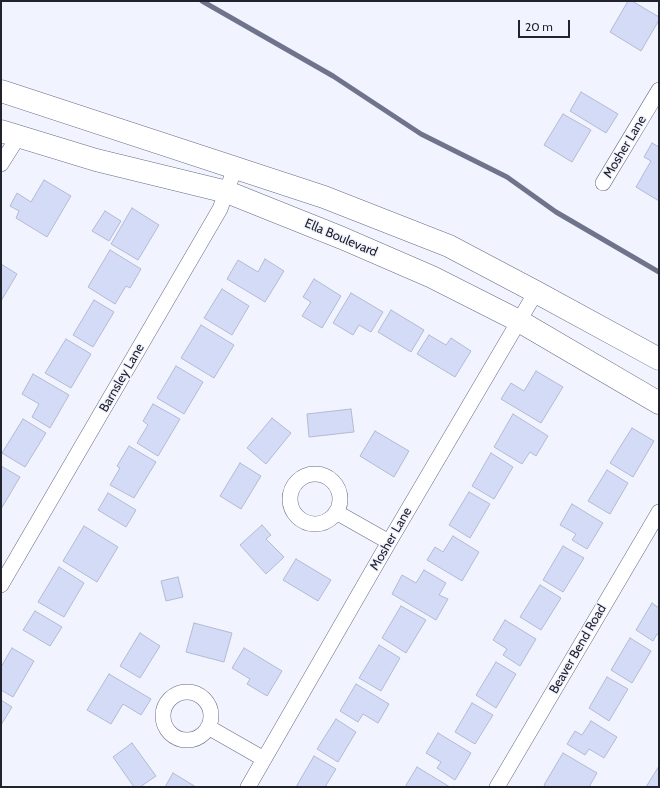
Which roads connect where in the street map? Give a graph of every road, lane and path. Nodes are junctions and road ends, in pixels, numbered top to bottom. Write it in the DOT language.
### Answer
graph roads {
  1 [pos="1,91"];
  2 [pos="659,91"];
  3 [pos="9,134"];
  4 [pos="1,164"];
  5 [pos="236,168"];
  6 [pos="603,183"];
  7 [pos="228,192"];
  8 [pos="536,292"];
  9 [pos="519,321"];
  10 [pos="659,360"];
  11 [pos="659,403"];
  12 [pos="336,512"];
  13 [pos="659,512"];
  14 [pos="390,542"];
  15 [pos="1,585"];
  16 [pos="208,728"];
  17 [pos="264,759"];
  18 [pos="248,787"];
  19 [pos="497,787"];
  1 -- 5 [label="main road"];
  2 -- 6 [label="street, Mosher Lane"];
  3 -- 4 [label="street"];
  3 -- 7 [label="main road, Ella Boulevard"];
  5 -- 7 [label="street, Barnsley Lane"];
  5 -- 8 [label="main road"];
  7 -- 9 [label="main road, Ella Boulevard"];
  7 -- 15 [label="street, Barnsley Lane"];
  8 -- 9 [label="street, Mosher Lane"];
  8 -- 10 [label="main road"];
  9 -- 11 [label="main road, Ella Boulevard"];
  9 -- 14 [label="street, Mosher Lane"];
  12 -- 14 [label="street"];
  13 -- 19 [label="street, Beaver Bend Road"];
  14 -- 17 [label="street, Mosher Lane"];
  16 -- 17 [label="street"];
  17 -- 18 [label="street, Mosher Lane"];
}
